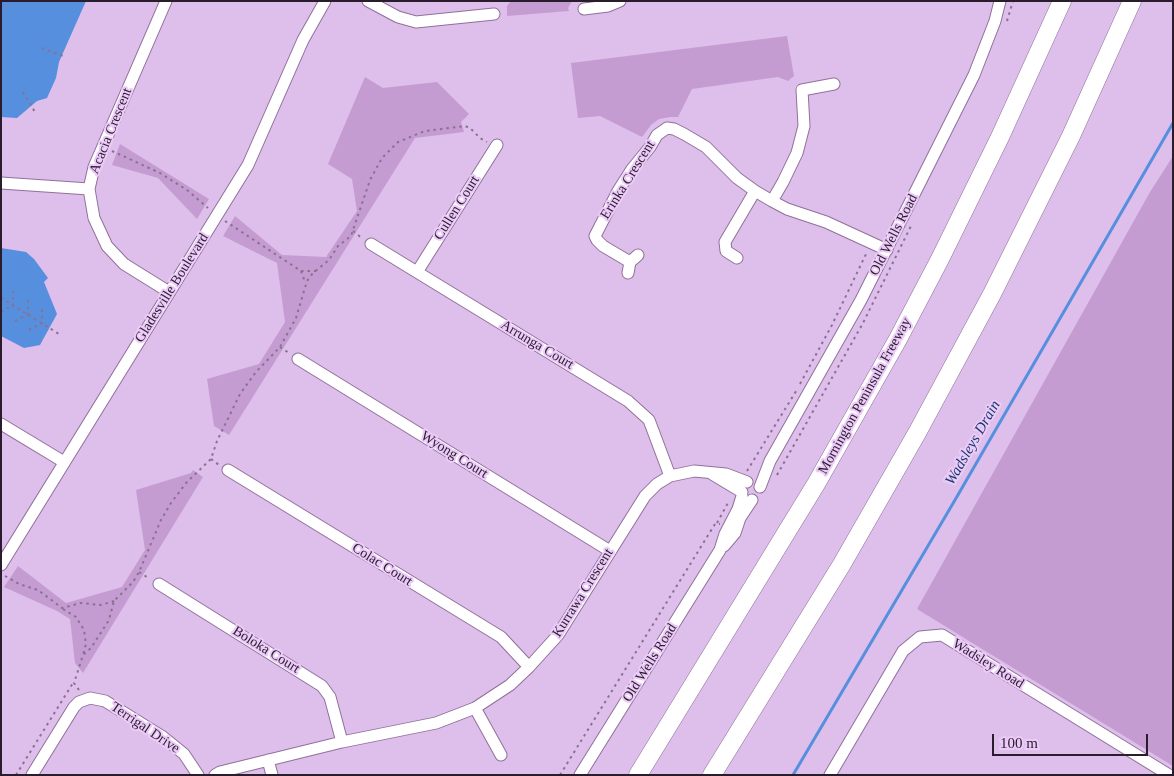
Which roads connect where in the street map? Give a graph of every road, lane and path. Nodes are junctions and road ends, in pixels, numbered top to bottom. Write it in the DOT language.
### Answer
graph roads {
  1 [pos="166,1"];
  2 [pos="325,1"];
  3 [pos="368,1"];
  4 [pos="620,1"];
  5 [pos="1000,1"];
  6 [pos="1132,1"];
  7 [pos="1061,3"];
  8 [pos="584,9"];
  9 [pos="494,14"];
  10 [pos="42,48"];
  11 [pos="66,57"];
  12 [pos="834,84"];
  13 [pos="23,92"];
  14 [pos="35,112"];
  15 [pos="497,145"];
  16 [pos="1,183"];
  17 [pos="89,189"];
  18 [pos="755,191"];
  19 [pos="772,201"];
  20 [pos="872,243"];
  21 [pos="371,244"];
  22 [pos="887,250"];
  23 [pos="737,258"];
  24 [pos="632,263"];
  25 [pos="316,270"];
  26 [pos="416,272"];
  27 [pos="306,284"];
  28 [pos="13,291"];
  29 [pos="170,292"];
  30 [pos="1,298"];
  31 [pos="28,300"];
  32 [pos="13,305"];
  33 [pos="42,308"];
  34 [pos="1,312"];
  35 [pos="28,314"];
  36 [pos="15,321"];
  37 [pos="42,323"];
  38 [pos="29,330"];
  39 [pos="59,334"];
  40 [pos="298,359"];
  41 [pos="1,424"];
  42 [pos="770,460"];
  43 [pos="64,462"];
  44 [pos="228,470"];
  45 [pos="670,476"];
  46 [pos="744,488"];
  47 [pos="717,523"];
  48 [pos="610,551"];
  49 [pos="1,565"];
  50 [pos="1,574"];
  51 [pos="159,584"];
  52 [pos="114,601"];
  53 [pos="62,608"];
  54 [pos="83,654"];
  55 [pos="529,667"];
  56 [pos="74,683"];
  57 [pos="85,699"];
  58 [pos="475,708"];
  59 [pos="342,742"];
  60 [pos="500,755"];
  61 [pos="268,760"];
  62 [pos="16,775"];
  63 [pos="32,775"];
  64 [pos="198,775"];
  65 [pos="215,775"];
  66 [pos="272,775"];
  67 [pos="580,775"];
  68 [pos="638,775"];
  69 [pos="712,775"];
  70 [pos="830,775"];
  71 [pos="1169,775"];
  1 -- 17 [label="street, Acacia Crescent"];
  2 -- 29 [label="street, Gladesville Boulevard"];
  3 -- 9 [label="street"];
  4 -- 8 [label="street"];
  5 -- 22 [label="street, Old Wells Road"];
  6 -- 69 [label="highway"];
  7 -- 68 [label="highway, Mornington Peninsula Freeway"];
  10 -- 11 [label="path"];
  12 -- 19 [label="street"];
  13 -- 14 [label="path"];
  15 -- 25 [label="path"];
  15 -- 26 [label="street, Cullen Court"];
  16 -- 17 [label="street"];
  17 -- 29 [label="street, Acacia Crescent"];
  18 -- 19 [label="street, Erinka Crescent"];
  18 -- 23 [label="street"];
  18 -- 24 [label="street, Erinka Crescent"];
  19 -- 20 [label="street, Erinka Crescent"];
  20 -- 22 [label="street, Erinka Crescent"];
  20 -- 46 [label="path"];
  21 -- 26 [label="street, Arrunga Court"];
  22 -- 42 [label="street, Old Wells Road"];
  25 -- 27 [label="path"];
  25 -- 27 [label="path"];
  26 -- 45 [label="street, Arrunga Court"];
  27 -- 52 [label="path"];
  28 -- 32 [label="path"];
  29 -- 43 [label="street, Gladesville Boulevard"];
  30 -- 32 [label="path"];
  31 -- 35 [label="path"];
  32 -- 34 [label="path"];
  32 -- 35 [label="path"];
  33 -- 37 [label="path"];
  35 -- 36 [label="path"];
  35 -- 37 [label="path"];
  37 -- 38 [label="path"];
  37 -- 39 [label="path"];
  40 -- 48 [label="street, Wyong Court"];
  41 -- 43 [label="street"];
  42 -- 46 [label="street, Old Wells Road"];
  42 -- 46 [label="street, Old Wells Road"];
  43 -- 49 [label="street, Gladesville Boulevard"];
  44 -- 55 [label="street, Colac Court"];
  45 -- 46 [label="street, Kurrawa Crescent"];
  45 -- 48 [label="street, Kurrawa Crescent"];
  46 -- 47 [label="path"];
  46 -- 67 [label="street, Old Wells Road"];
  48 -- 55 [label="street, Kurrawa Crescent"];
  50 -- 53 [label="path"];
  51 -- 59 [label="street, Boloka Court"];
  52 -- 53 [label="path"];
  52 -- 54 [label="path"];
  53 -- 54 [label="path"];
  54 -- 56 [label="path"];
  55 -- 58 [label="street, Kurrawa Crescent"];
  56 -- 57 [label="path"];
  56 -- 62 [label="path"];
  57 -- 63 [label="street"];
  57 -- 64 [label="street, Terrigal Drive"];
  58 -- 59 [label="street, Kurrawa Crescent"];
  58 -- 60 [label="street"];
  59 -- 61 [label="street, Kurrawa Crescent"];
  61 -- 65 [label="street, Kurrawa Crescent"];
  61 -- 66 [label="street"];
  70 -- 71 [label="street, Wadsley Road"];
}
